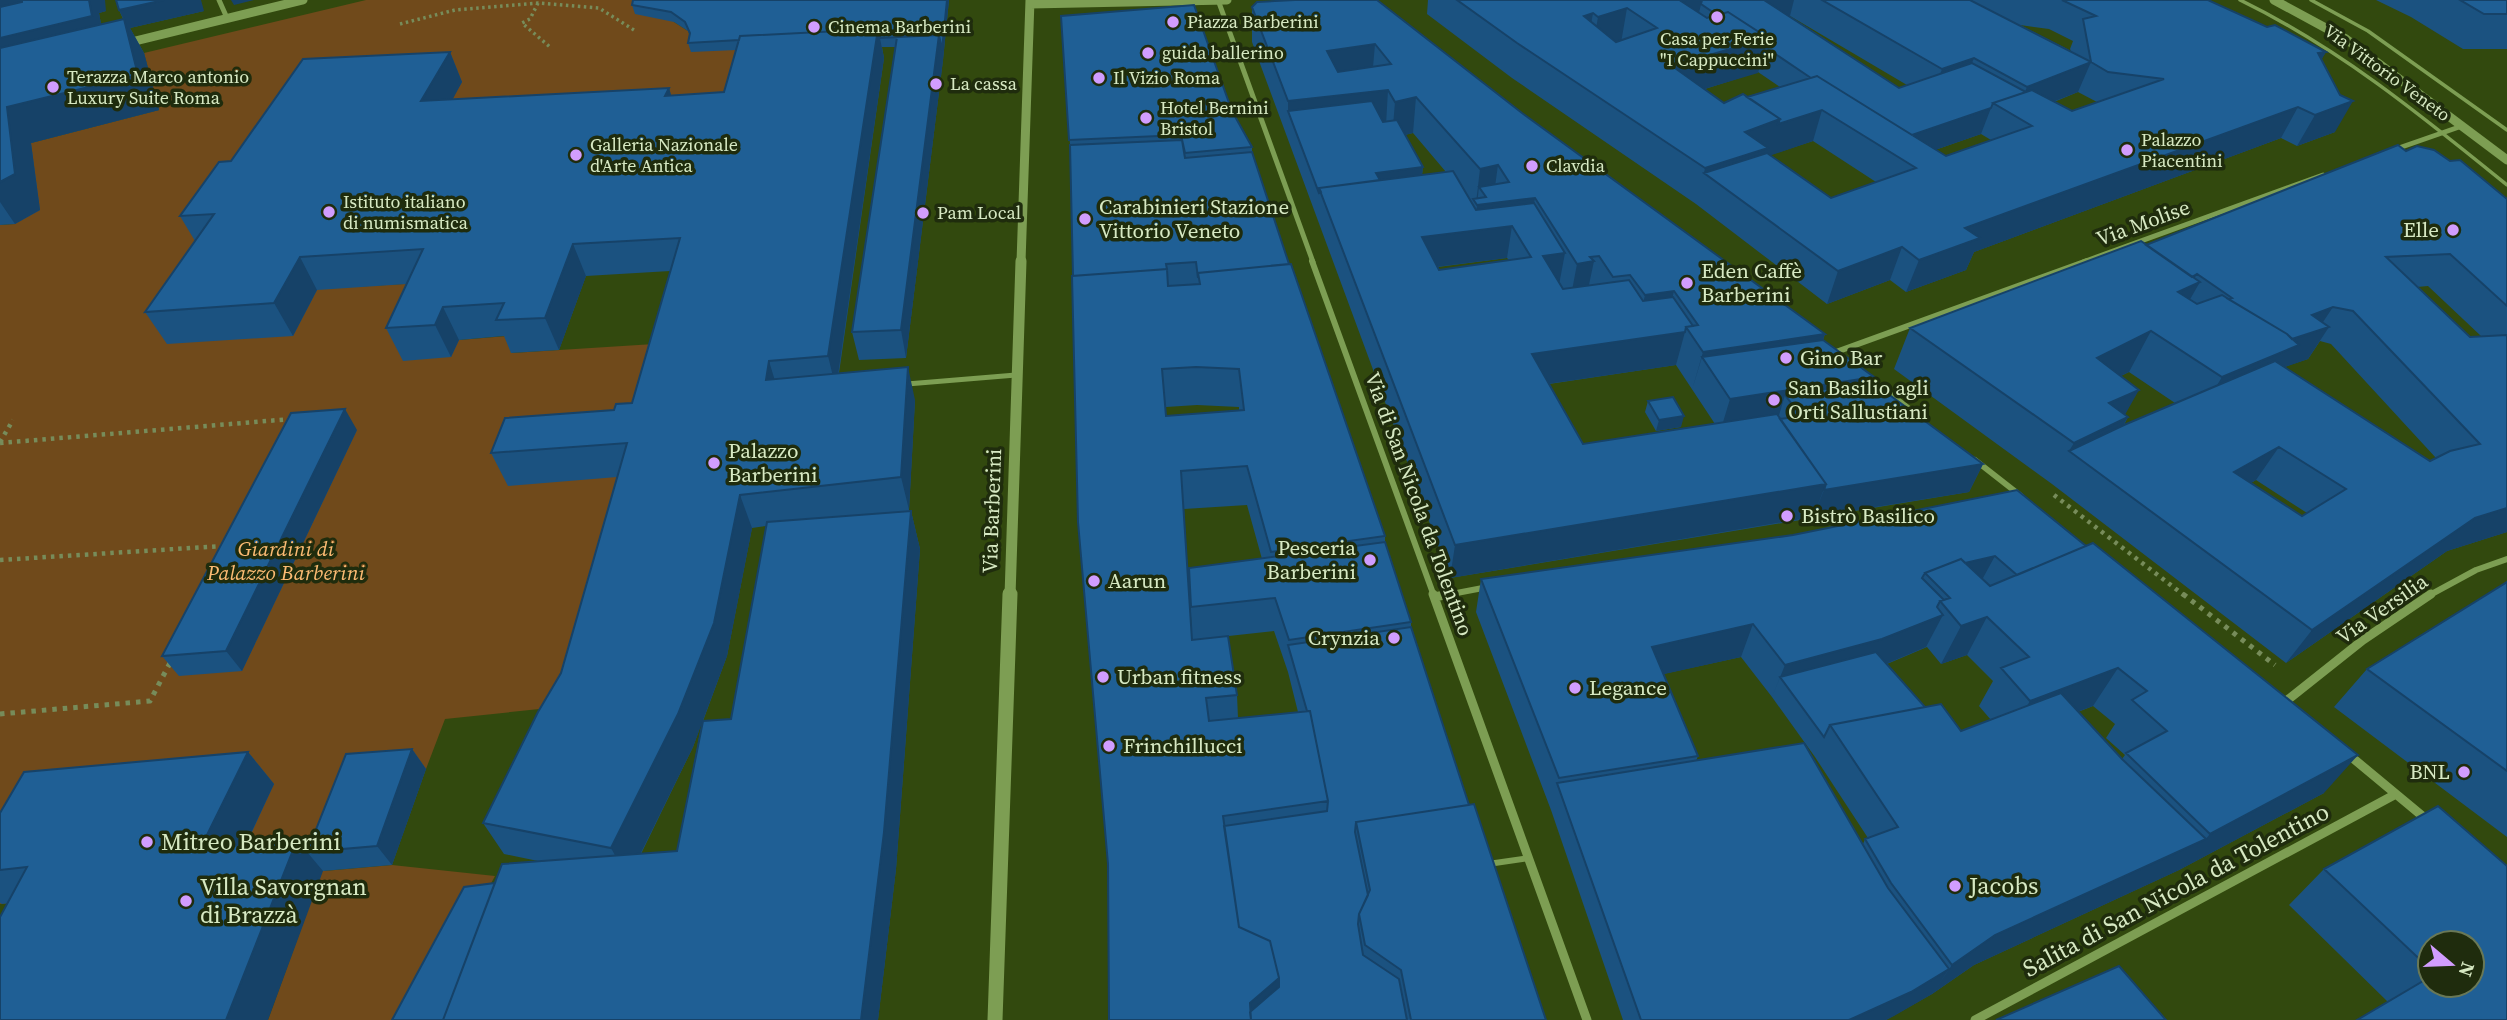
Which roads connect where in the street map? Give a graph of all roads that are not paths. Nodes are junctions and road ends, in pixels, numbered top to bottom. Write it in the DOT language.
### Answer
graph roads {
  1 [pos="219,0"];
  2 [pos="303,0"];
  3 [pos="1217,0"];
  4 [pos="1227,0"];
  5 [pos="2240,0"];
  6 [pos="2274,0"];
  7 [pos="2311,0"];
  8 [pos="1030,2"];
  9 [pos="227,18"];
  10 [pos="107,47"];
  11 [pos="2462,126"];
  12 [pos="2507,130"];
  13 [pos="2442,132"];
  14 [pos="2384,153"];
  15 [pos="2507,160"];
  16 [pos="2332,172"];
  17 [pos="2507,185"];
  18 [pos="1825,344"];
  19 [pos="1836,352"];
  20 [pos="1846,360"];
  21 [pos="1857,369"];
  22 [pos="1016,375"];
  23 [pos="898,385"];
  24 [pos="1931,426"];
  25 [pos="1963,451"];
  26 [pos="2014,502"];
  27 [pos="2507,559"];
  28 [pos="1502,585"];
  29 [pos="1434,597"];
  30 [pos="2274,695"];
  31 [pos="2285,702"];
  32 [pos="2295,711"];
  33 [pos="2346,752"];
  34 [pos="2396,794"];
  35 [pos="2437,828"];
  36 [pos="1529,858"];
  37 [pos="1475,867"];
  38 [pos="995,1020"];
  39 [pos="1587,1020"];
  40 [pos="1975,1020"];
  1 -- 9 [label="street"];
  2 -- 9 [label="street"];
  3 -- 4 [label="street"];
  3 -- 8 [label="street"];
  3 -- 29 [label="street, Via di San Nicola da Tolentino"];
  5 -- 13 [label="lane, Via Vittorio Veneto"];
  6 -- 11 [label="street, Via Vittorio Veneto"];
  7 -- 12 [label="lane, Via Vittorio Veneto"];
  8 -- 22 [label="street, Via Barberini"];
  9 -- 10 [label="street"];
  11 -- 13 [label="street"];
  11 -- 15 [label="street, Via Vittorio Veneto"];
  13 -- 14 [label="street"];
  13 -- 17 [label="lane, Via Vittorio Veneto"];
  16 -- 19 [label="street, Via Molise"];
  18 -- 19 [label="street"];
  19 -- 20 [label="street"];
  21 -- 24 [label="street"];
  22 -- 23 [label="lane"];
  22 -- 38 [label="street, Via Barberini"];
  25 -- 26 [label="street"];
  27 -- 31 [label="street, Via Versilia"];
  28 -- 29 [label="street"];
  29 -- 36 [label="street, Via di San Nicola da Tolentino"];
  30 -- 31 [label="street"];
  31 -- 32 [label="street"];
  33 -- 34 [label="street"];
  34 -- 35 [label="street"];
  34 -- 40 [label="street, Salita di San Nicola da Tolentino"];
  36 -- 37 [label="lane"];
  36 -- 39 [label="street, Via di San Nicola da Tolentino"];
}
